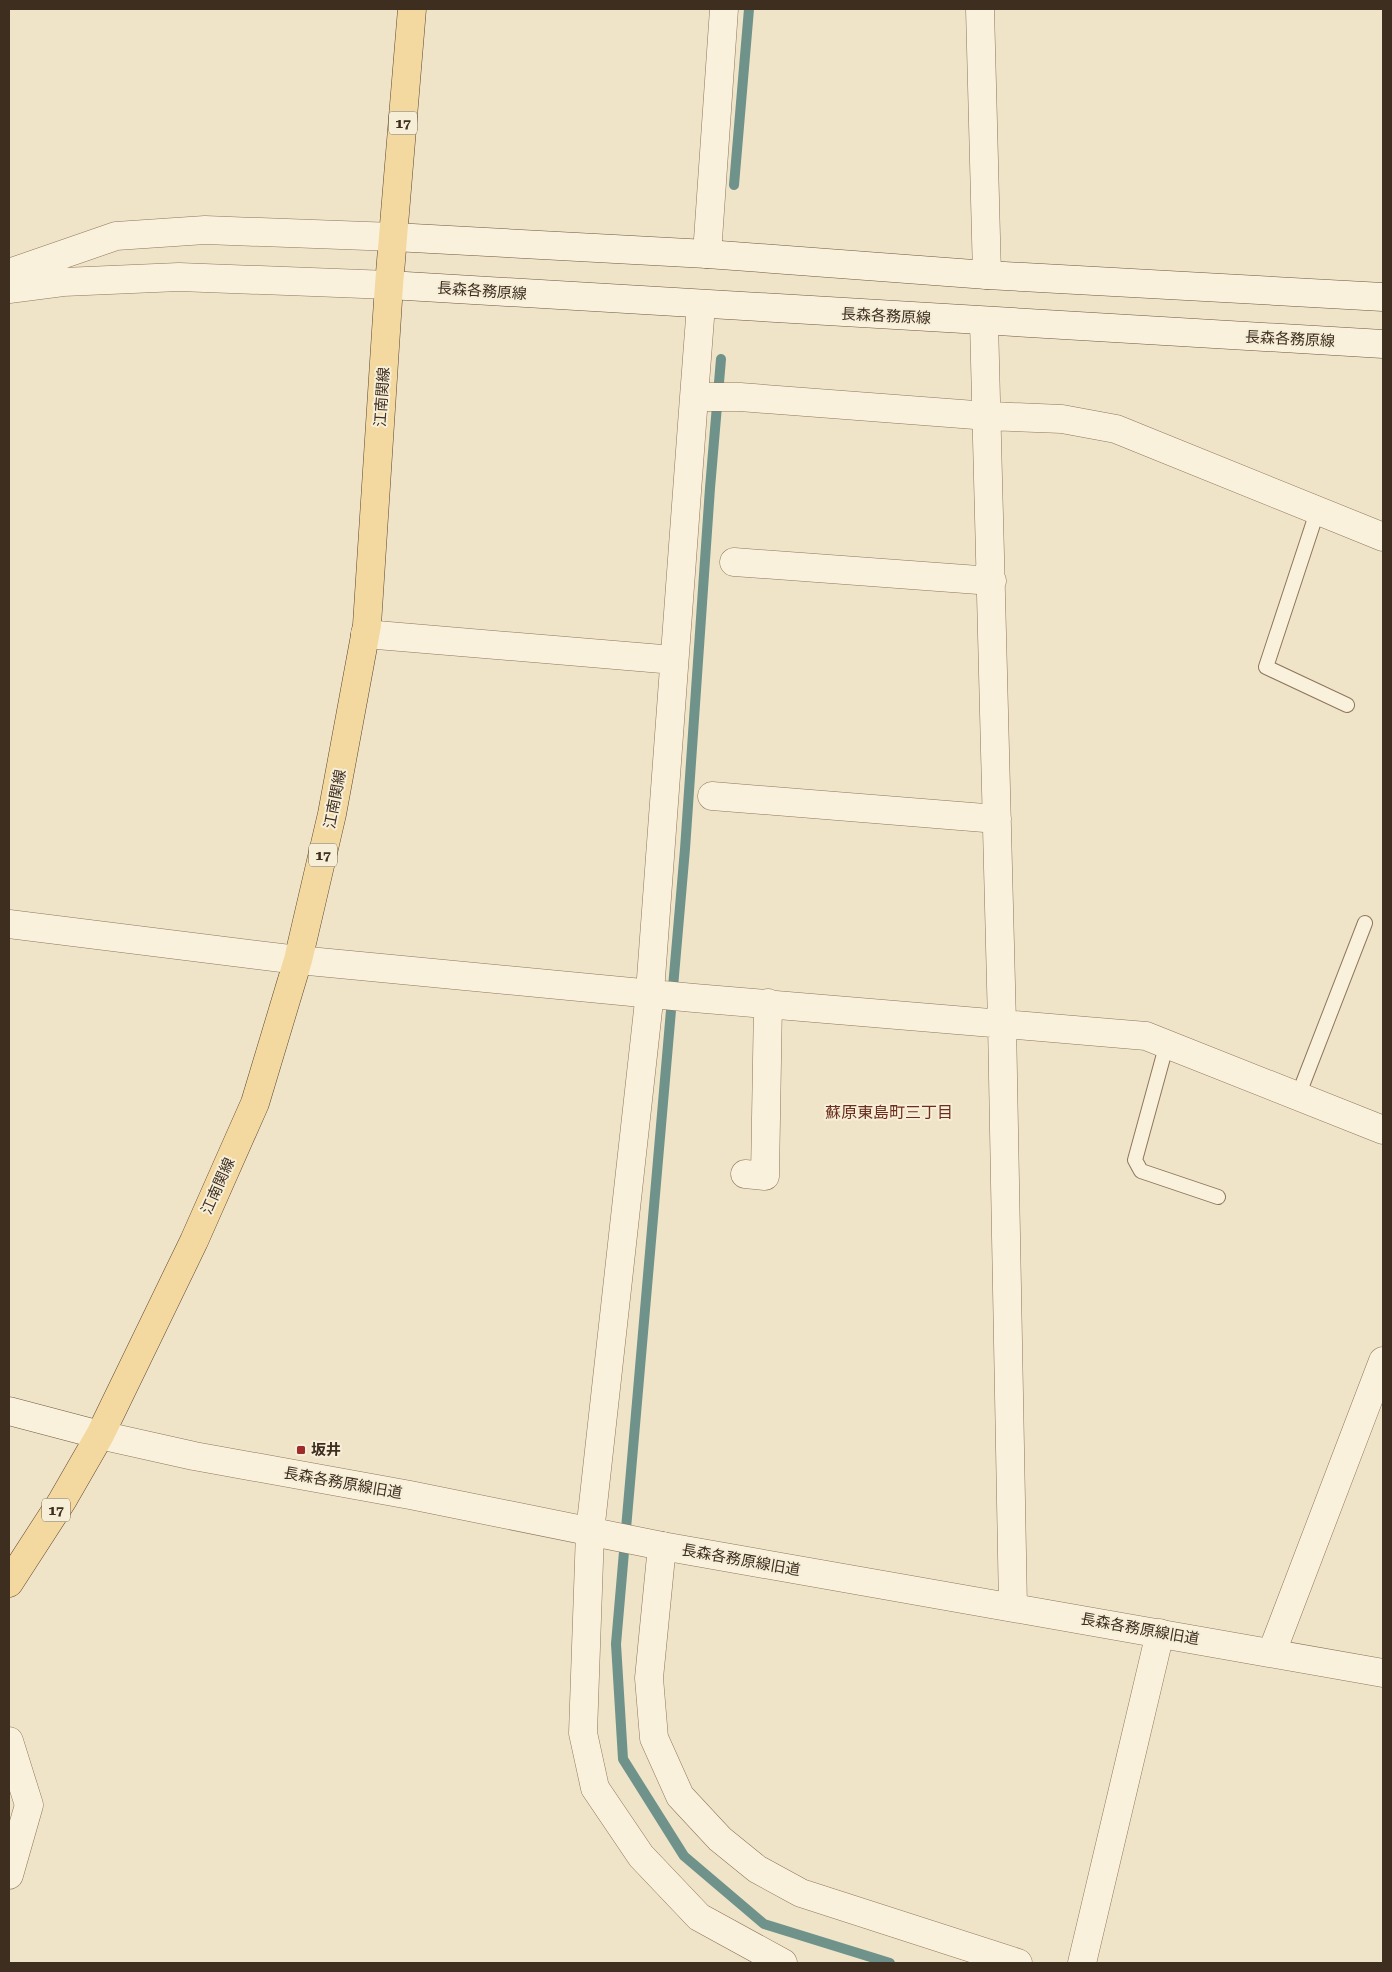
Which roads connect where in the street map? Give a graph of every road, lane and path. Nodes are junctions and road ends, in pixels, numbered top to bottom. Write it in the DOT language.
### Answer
graph roads {
  1 [pos="412,9"];
  2 [pos="724,9"];
  3 [pos="980,9"];
  4 [pos="394,237"];
  5 [pos="707,254"];
  6 [pos="9,273"];
  7 [pos="987,276"];
  8 [pos="389,285"];
  9 [pos="9,289"];
  10 [pos="1383,297"];
  11 [pos="701,305"];
  12 [pos="984,322"];
  13 [pos="1383,344"];
  14 [pos="697,396"];
  15 [pos="988,416"];
  16 [pos="1317,512"];
  17 [pos="1383,538"];
  18 [pos="734,562"];
  19 [pos="992,581"];
  20 [pos="365,634"];
  21 [pos="674,660"];
  22 [pos="1347,705"];
  23 [pos="712,796"];
  24 [pos="997,819"];
  25 [pos="9,924"];
  26 [pos="1365,924"];
  27 [pos="298,960"];
  28 [pos="654,993"];
  29 [pos="768,1003"];
  30 [pos="1002,1023"];
  31 [pos="1167,1043"];
  32 [pos="1298,1096"];
  33 [pos="1383,1130"];
  34 [pos="745,1174"];
  35 [pos="1218,1197"];
  36 [pos="1383,1361"];
  37 [pos="9,1411"];
  38 [pos="100,1434"];
  39 [pos="597,1534"];
  40 [pos="654,1544"];
  41 [pos="9,1583"];
  42 [pos="1013,1607"];
  43 [pos="1160,1633"];
  44 [pos="1272,1652"];
  45 [pos="1383,1673"];
  46 [pos="9,1741"];
  47 [pos="9,1875"];
  48 [pos="783,1963"];
  49 [pos="1018,1963"];
  50 [pos="1082,1963"];
  1 -- 4 [label="main road, 江南関線 / 17"];
  2 -- 5 [label="street"];
  3 -- 7 [label="street"];
  4 -- 5 [label="street"];
  4 -- 6 [label="street"];
  4 -- 8 [label="main road, 江南関線 / 17"];
  5 -- 7 [label="street"];
  7 -- 10 [label="street"];
  8 -- 9 [label="street, 長森各務原線"];
  8 -- 11 [label="street, 長森各務原線"];
  8 -- 20 [label="main road, 江南関線 / 17"];
  11 -- 12 [label="street, 長森各務原線"];
  11 -- 14 [label="street"];
  12 -- 13 [label="street, 長森各務原線"];
  12 -- 15 [label="street"];
  14 -- 15 [label="street"];
  14 -- 21 [label="street"];
  15 -- 16 [label="street"];
  15 -- 19 [label="street"];
  16 -- 17 [label="street"];
  16 -- 22 [label="lane"];
  18 -- 19 [label="street"];
  19 -- 24 [label="street"];
  20 -- 21 [label="street"];
  20 -- 27 [label="main road, 江南関線 / 17"];
  21 -- 28 [label="street"];
  23 -- 24 [label="street"];
  24 -- 30 [label="street"];
  25 -- 27 [label="street"];
  26 -- 32 [label="lane"];
  27 -- 28 [label="street"];
  27 -- 38 [label="main road, 江南関線 / 17"];
  28 -- 29 [label="street"];
  28 -- 39 [label="street"];
  29 -- 30 [label="street"];
  29 -- 34 [label="street"];
  30 -- 31 [label="street"];
  30 -- 42 [label="street"];
  31 -- 32 [label="street"];
  31 -- 35 [label="lane"];
  32 -- 33 [label="street"];
  36 -- 44 [label="street"];
  37 -- 38 [label="street"];
  38 -- 39 [label="street, 長森各務原線旧道"];
  38 -- 41 [label="main road, 江南関線 / 17"];
  39 -- 40 [label="street, 長森各務原線旧道"];
  39 -- 48 [label="street"];
  40 -- 42 [label="street, 長森各務原線旧道"];
  40 -- 49 [label="street"];
  42 -- 43 [label="street, 長森各務原線旧道"];
  43 -- 44 [label="street, 長森各務原線旧道"];
  43 -- 50 [label="street"];
  44 -- 45 [label="street, 長森各務原線旧道"];
  46 -- 47 [label="street"];
}
